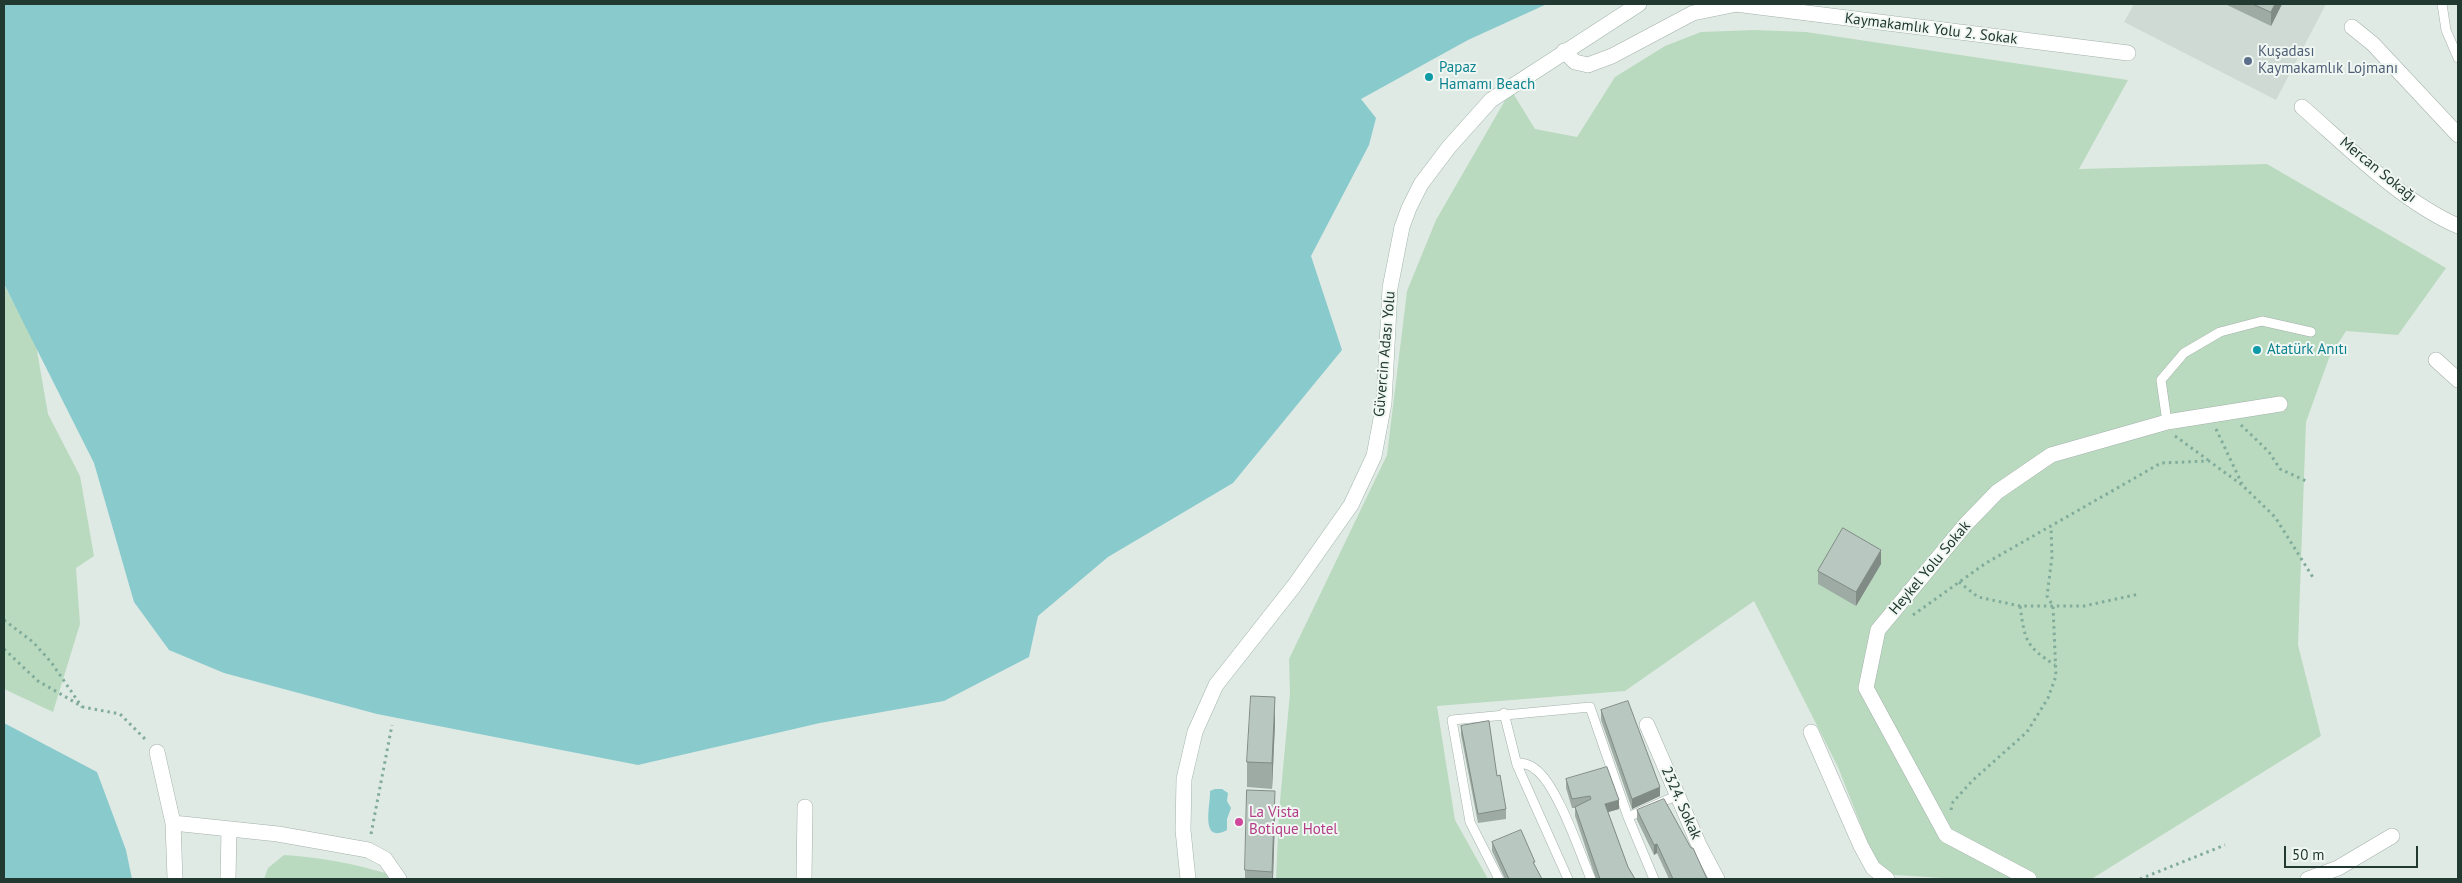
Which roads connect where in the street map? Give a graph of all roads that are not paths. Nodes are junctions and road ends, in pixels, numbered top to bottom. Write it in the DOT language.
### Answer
graph roads {
  1 [pos="1639,4"];
  2 [pos="1736,4"];
  3 [pos="2442,4"];
  4 [pos="2352,27"];
  5 [pos="1564,51"];
  6 [pos="2128,53"];
  7 [pos="2458,58"];
  8 [pos="2302,107"];
  9 [pos="2458,135"];
  10 [pos="2458,226"];
  11 [pos="2312,332"];
  12 [pos="2436,360"];
  13 [pos="2458,380"];
  14 [pos="2280,404"];
  15 [pos="2166,422"];
  16 [pos="1504,713"];
  17 [pos="1647,725"];
  18 [pos="1811,732"];
  19 [pos="158,752"];
  20 [pos="1517,764"];
  21 [pos="1678,795"];
  22 [pos="804,807"];
  23 [pos="1628,817"];
  24 [pos="173,823"];
  25 [pos="229,828"];
  26 [pos="2392,836"];
  27 [pos="175,879"];
  28 [pos="228,879"];
  29 [pos="399,879"];
  30 [pos="804,879"];
  31 [pos="1188,879"];
  32 [pos="1498,879"];
  33 [pos="1568,879"];
  34 [pos="1591,879"];
  35 [pos="1654,879"];
  36 [pos="1717,879"];
  37 [pos="1887,879"];
  38 [pos="2029,879"];
  39 [pos="2308,879"];
  1 -- 5 [label="street, Güvercin Adası Yolu"];
  2 -- 5 [label="street, Kaymakamlık Yolu 2. Sokak"];
  2 -- 6 [label="street, Kaymakamlık Yolu 2. Sokak"];
  3 -- 7 [label="lane"];
  4 -- 9 [label="street"];
  5 -- 31 [label="street, Güvercin Adası Yolu"];
  8 -- 10 [label="street, Mercan Sokağı"];
  11 -- 15 [label="lane"];
  12 -- 13 [label="street"];
  14 -- 15 [label="street, Heykel Yolu Sokak"];
  15 -- 38 [label="street, Heykel Yolu Sokak"];
  16 -- 20 [label="lane"];
  16 -- 23 [label="lane"];
  16 -- 32 [label="lane"];
  17 -- 21 [label="street, 2324. Sokak"];
  18 -- 37 [label="street"];
  19 -- 24 [label="street"];
  20 -- 33 [label="lane"];
  20 -- 34 [label="lane"];
  21 -- 23 [label="lane"];
  21 -- 36 [label="street, 2324. Sokak"];
  22 -- 30 [label="street"];
  23 -- 35 [label="lane"];
  24 -- 25 [label="street"];
  24 -- 27 [label="street"];
  25 -- 28 [label="street"];
  25 -- 29 [label="street"];
  26 -- 39 [label="street"];
}
